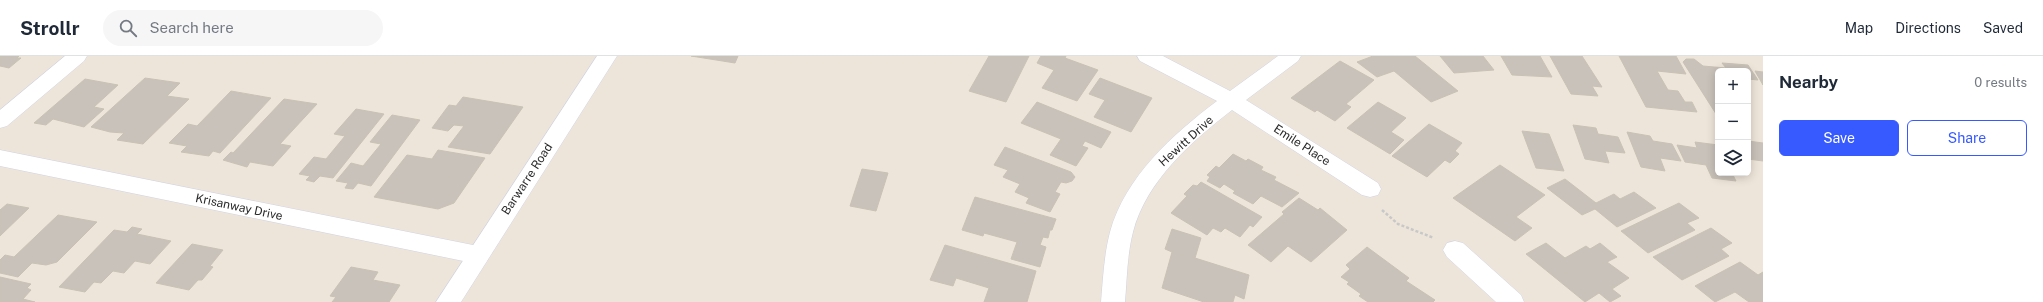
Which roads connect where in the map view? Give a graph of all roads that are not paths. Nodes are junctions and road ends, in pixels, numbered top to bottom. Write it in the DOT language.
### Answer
graph roads {
  1 [pos="77,56"];
  2 [pos="607,56"];
  3 [pos="1147,56"];
  4 [pos="1291,56"];
  5 [pos="1234,101"];
  6 [pos="0,121"];
  7 [pos="0,158"];
  8 [pos="1370,189"];
  9 [pos="1455,250"];
  10 [pos="478,256"];
  11 [pos="448,302"];
  12 [pos="1113,302"];
  13 [pos="1512,302"];
  1 -- 6 [label="street"];
  2 -- 10 [label="street, Barwarre Road"];
  3 -- 5 [label="street, Emile Place"];
  4 -- 5 [label="street, Hewitt Drive"];
  5 -- 8 [label="street, Emile Place"];
  5 -- 12 [label="street, Hewitt Drive"];
  7 -- 10 [label="street, Krisanway Drive"];
  9 -- 13 [label="street"];
  10 -- 11 [label="street, Barwarre Road"];
}
